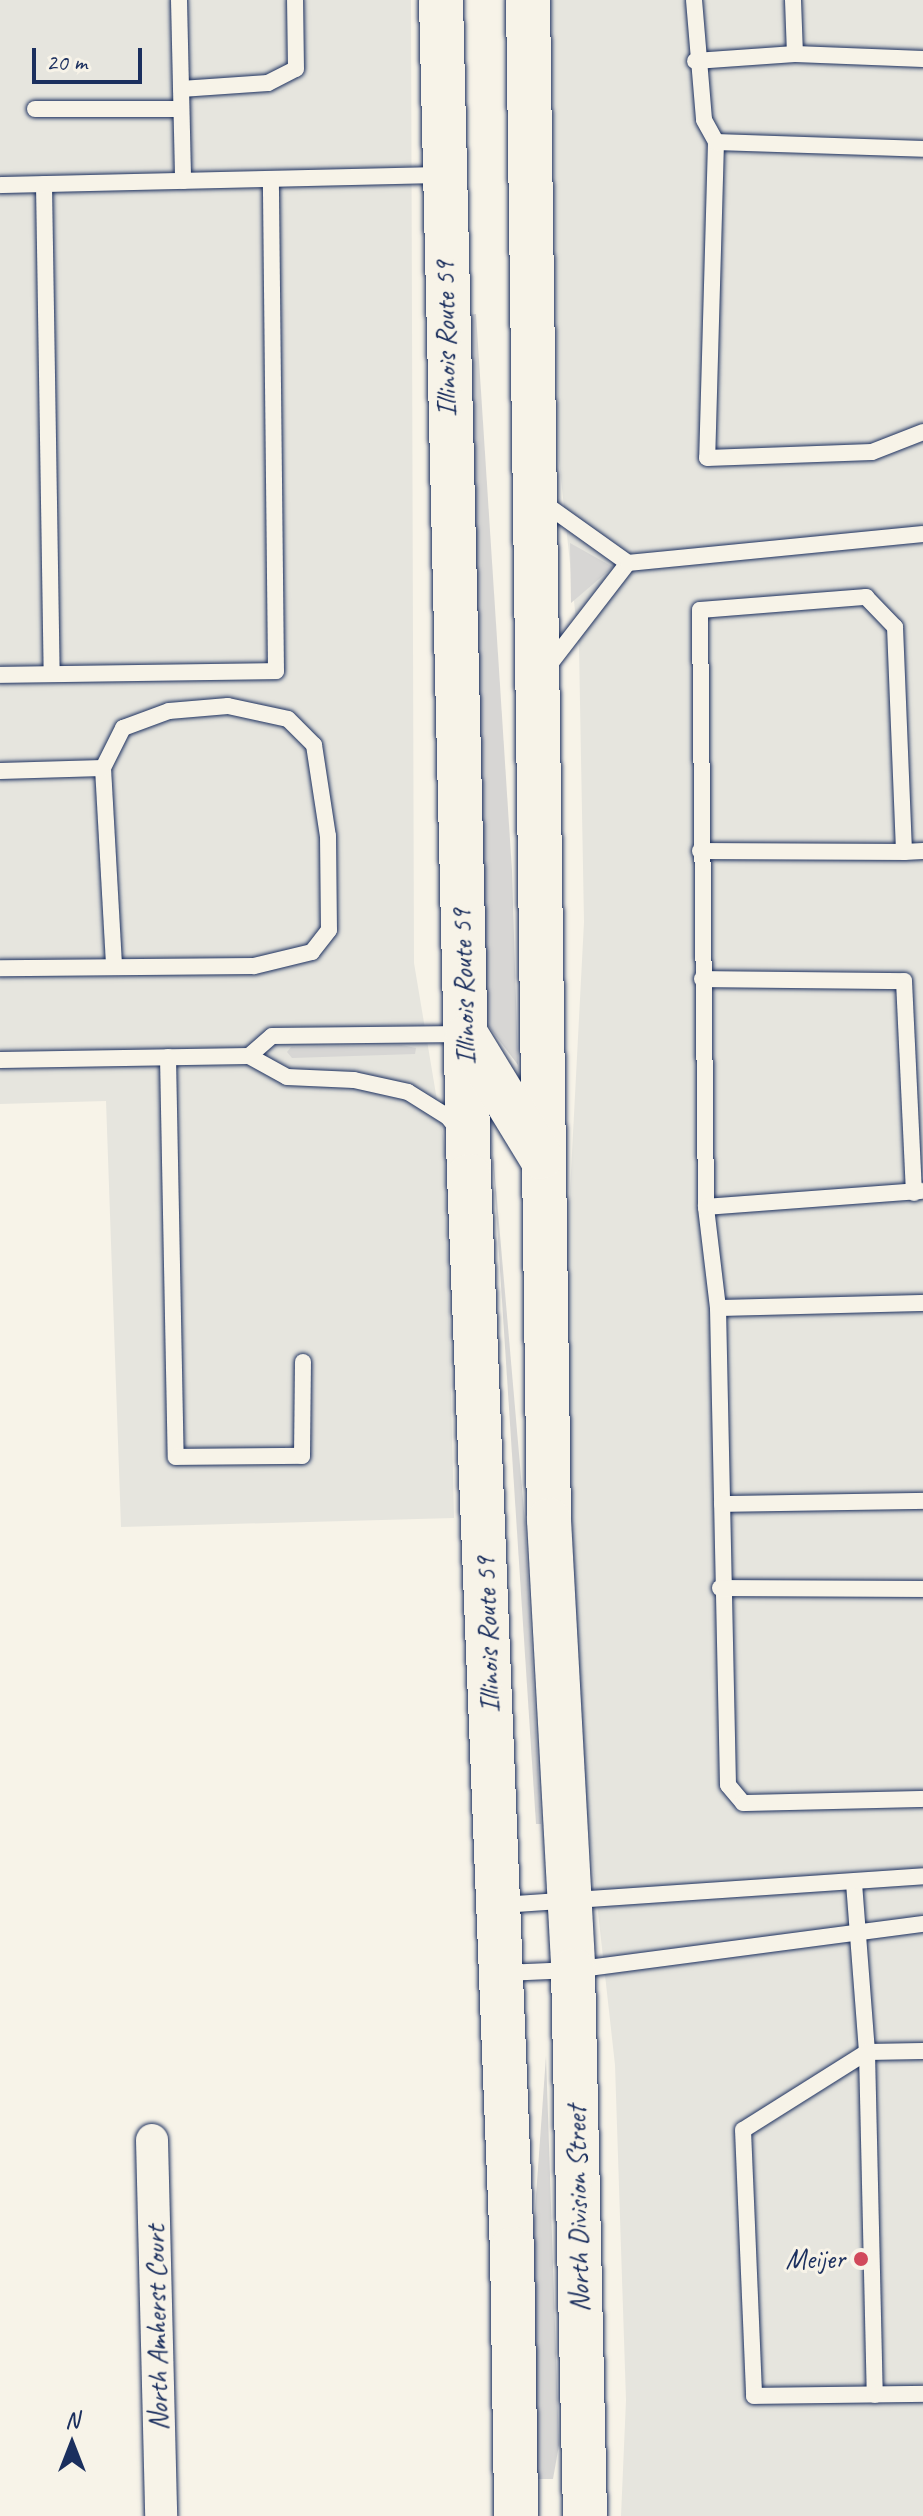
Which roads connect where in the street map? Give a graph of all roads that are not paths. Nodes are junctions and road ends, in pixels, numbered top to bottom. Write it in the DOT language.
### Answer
graph roads {
  1 [pos="179,0"];
  2 [pos="295,0"];
  3 [pos="441,0"];
  4 [pos="528,0"];
  5 [pos="694,0"];
  6 [pos="793,0"];
  7 [pos="795,54"];
  8 [pos="923,59"];
  9 [pos="695,61"];
  10 [pos="181,89"];
  11 [pos="35,109"];
  12 [pos="181,109"];
  13 [pos="716,142"];
  14 [pos="923,149"];
  15 [pos="443,174"];
  16 [pos="271,179"];
  17 [pos="183,181"];
  18 [pos="44,184"];
  19 [pos="0,185"];
  20 [pos="923,432"];
  21 [pos="537,498"];
  22 [pos="923,534"];
  23 [pos="628,563"];
  24 [pos="52,672"];
  25 [pos="0,675"];
  26 [pos="539,679"];
  27 [pos="103,768"];
  28 [pos="0,771"];
  29 [pos="700,851"];
  30 [pos="923,851"];
  31 [pos="904,852"];
  32 [pos="114,967"];
  33 [pos="0,968"];
  34 [pos="702,979"];
  35 [pos="466,1034"];
  36 [pos="249,1056"];
  37 [pos="168,1057"];
  38 [pos="0,1060"];
  39 [pos="468,1143"];
  40 [pos="541,1157"];
  41 [pos="918,1192"];
  42 [pos="706,1207"];
  43 [pos="923,1303"];
  44 [pos="718,1308"];
  45 [pos="303,1362"];
  46 [pos="923,1501"];
  47 [pos="722,1504"];
  48 [pos="720,1588"];
  49 [pos="923,1589"];
  50 [pos="923,1799"];
  51 [pos="923,1876"];
  52 [pos="854,1883"];
  53 [pos="568,1902"];
  54 [pos="499,1905"];
  55 [pos="923,1924"];
  56 [pos="856,1934"];
  57 [pos="573,1970"];
  58 [pos="502,1974"];
  59 [pos="923,2051"];
  60 [pos="867,2052"];
  61 [pos="152,2140"];
  62 [pos="923,2394"];
  63 [pos="875,2395"];
  64 [pos="161,2516"];
  65 [pos="516,2516"];
  66 [pos="585,2516"];
  1 -- 10 [label="lane"];
  2 -- 10 [label="lane"];
  3 -- 15 [label="main road, Illinois Route 59"];
  4 -- 21 [label="main road"];
  5 -- 9 [label="lane"];
  6 -- 7 [label="lane"];
  7 -- 8 [label="lane"];
  7 -- 9 [label="lane"];
  9 -- 13 [label="lane"];
  10 -- 12 [label="lane"];
  11 -- 12 [label="lane"];
  12 -- 17 [label="lane"];
  13 -- 14 [label="lane"];
  13 -- 20 [label="lane"];
  15 -- 16 [label="lane"];
  15 -- 35 [label="main road, Illinois Route 59"];
  16 -- 17 [label="lane"];
  16 -- 24 [label="lane"];
  17 -- 18 [label="lane"];
  18 -- 19 [label="lane"];
  18 -- 24 [label="lane"];
  21 -- 23 [label="lane"];
  21 -- 26 [label="main road"];
  22 -- 23 [label="lane"];
  23 -- 26 [label="lane"];
  24 -- 25 [label="lane"];
  26 -- 40 [label="main road"];
  27 -- 28 [label="lane"];
  27 -- 32 [label="lane"];
  27 -- 32 [label="lane"];
  29 -- 31 [label="lane"];
  29 -- 31 [label="lane"];
  29 -- 34 [label="lane"];
  30 -- 31 [label="lane"];
  32 -- 33 [label="lane"];
  34 -- 41 [label="lane"];
  34 -- 42 [label="lane"];
  35 -- 36 [label="lane"];
  35 -- 39 [label="main road, Illinois Route 59"];
  35 -- 40 [label="main road"];
  36 -- 37 [label="lane"];
  36 -- 39 [label="lane"];
  37 -- 38 [label="lane"];
  37 -- 45 [label="lane"];
  39 -- 54 [label="main road, Illinois Route 59"];
  40 -- 53 [label="main road"];
  41 -- 42 [label="lane"];
  42 -- 44 [label="lane"];
  43 -- 44 [label="lane"];
  44 -- 47 [label="lane"];
  46 -- 47 [label="lane"];
  47 -- 48 [label="lane"];
  48 -- 49 [label="lane"];
  48 -- 50 [label="lane"];
  51 -- 52 [label="lane"];
  52 -- 53 [label="lane"];
  52 -- 56 [label="lane"];
  53 -- 54 [label="lane"];
  53 -- 57 [label="main road, North Division Street"];
  54 -- 58 [label="main road, Illinois Route 59"];
  55 -- 56 [label="lane"];
  56 -- 57 [label="lane"];
  56 -- 60 [label="lane"];
  57 -- 58 [label="lane"];
  57 -- 66 [label="main road, North Division Street"];
  58 -- 65 [label="main road"];
  59 -- 60 [label="lane"];
  60 -- 63 [label="lane"];
  60 -- 63 [label="lane"];
  61 -- 64 [label="street, North Amherst Court"];
  62 -- 63 [label="lane"];
}
